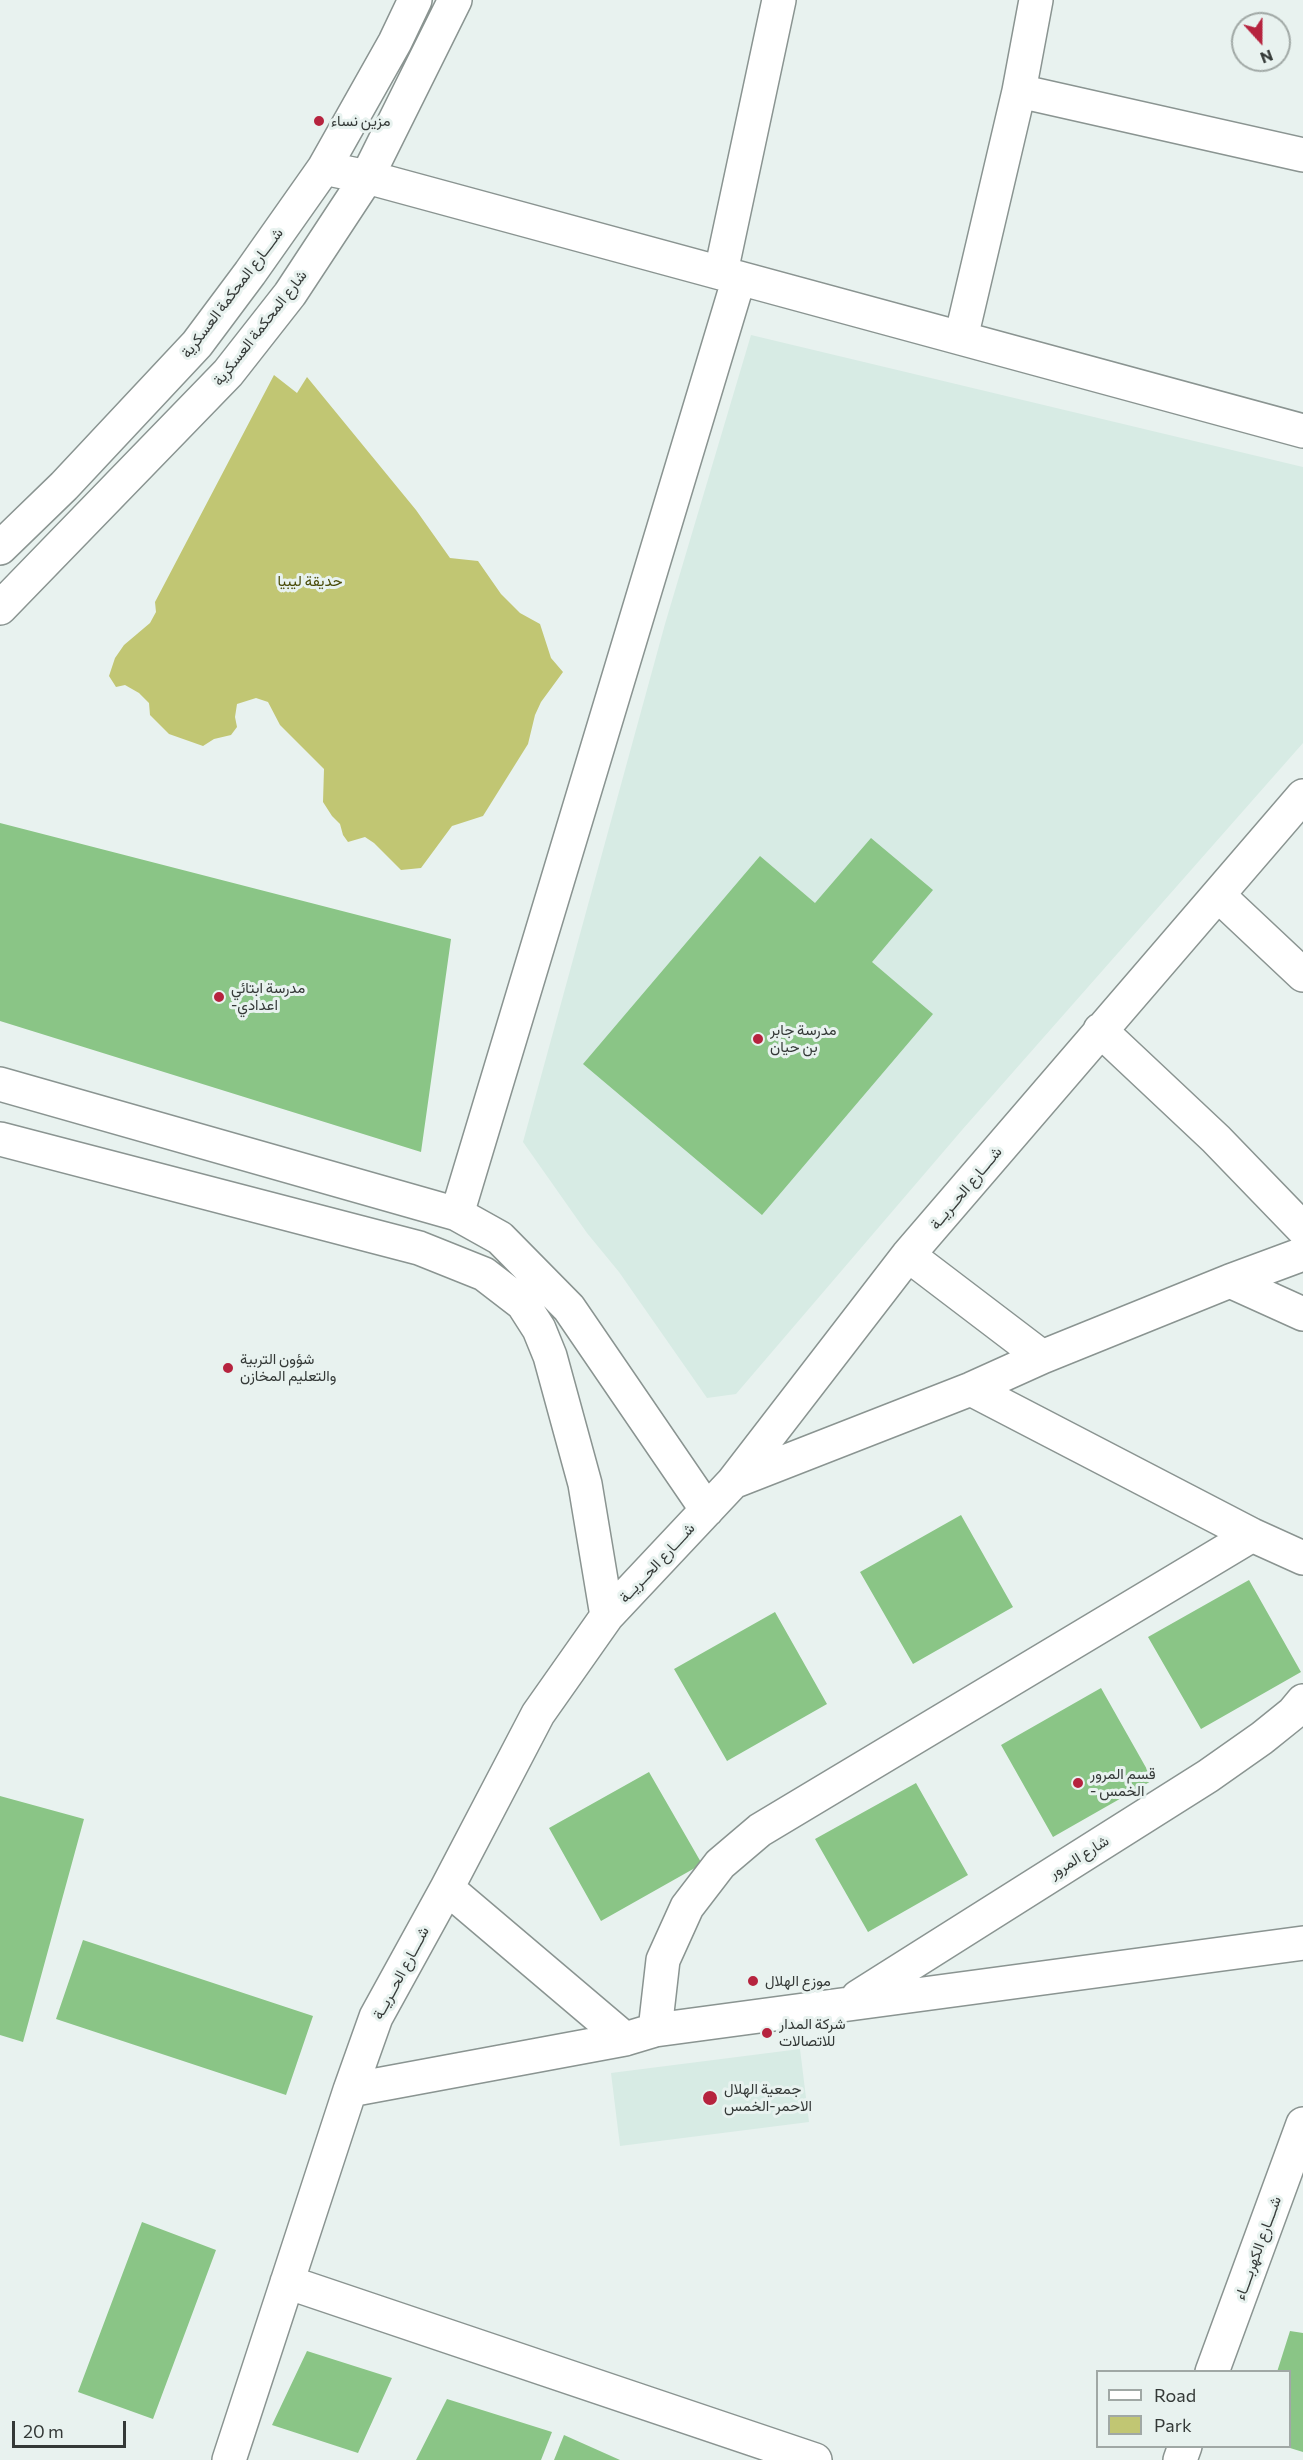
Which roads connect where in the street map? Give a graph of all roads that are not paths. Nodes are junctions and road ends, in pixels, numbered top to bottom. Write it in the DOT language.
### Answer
graph roads {
  1 [pos="415,0"];
  2 [pos="456,0"];
  3 [pos="779,0"];
  4 [pos="1036,0"];
  5 [pos="1019,92"];
  6 [pos="1303,155"];
  7 [pos="324,168"];
  8 [pos="367,177"];
  9 [pos="730,275"];
  10 [pos="961,339"];
  11 [pos="1303,431"];
  12 [pos="0,548"];
  13 [pos="0,608"];
  14 [pos="1303,796"];
  15 [pos="1218,895"];
  16 [pos="1303,975"];
  17 [pos="1100,1030"];
  18 [pos="0,1084"];
  19 [pos="0,1139"];
  20 [pos="457,1214"];
  21 [pos="1303,1229"];
  22 [pos="1303,1254"];
  23 [pos="908,1255"];
  24 [pos="1230,1281"];
  25 [pos="1303,1314"];
  26 [pos="1042,1357"];
  27 [pos="971,1389"];
  28 [pos="733,1482"];
  29 [pos="707,1510"];
  30 [pos="1252,1535"];
  31 [pos="1303,1558"];
  32 [pos="607,1616"];
  33 [pos="1303,1701"];
  34 [pos="447,1888"];
  35 [pos="1303,1942"];
  36 [pos="848,2004"];
  37 [pos="656,2030"];
  38 [pos="625,2039"];
  39 [pos="350,2090"];
  40 [pos="1303,2124"];
  41 [pos="287,2282"];
  42 [pos="1213,2370"];
  43 [pos="229,2460"];
  44 [pos="815,2460"];
  1 -- 7 [label="street, شــــارع المحكمة العسكرية"];
  2 -- 8 [label="street, شارع المحكمة العسكرية"];
  3 -- 9 [label="street"];
  4 -- 5 [label="street"];
  5 -- 6 [label="street"];
  5 -- 10 [label="street"];
  7 -- 8 [label="street"];
  7 -- 12 [label="street, شــــارع المحكمة العسكرية"];
  8 -- 9 [label="street"];
  8 -- 13 [label="street, شارع المحكمة العسكرية"];
  9 -- 10 [label="street"];
  9 -- 20 [label="street"];
  10 -- 11 [label="street"];
  14 -- 15 [label="street, شــــارع الحــريــة"];
  15 -- 16 [label="street"];
  15 -- 17 [label="street, شــــارع الحــريــة"];
  17 -- 21 [label="street"];
  17 -- 23 [label="street, شــــارع الحــريــة"];
  18 -- 20 [label="street"];
  19 -- 32 [label="street"];
  20 -- 29 [label="street"];
  22 -- 24 [label="street"];
  23 -- 26 [label="street"];
  23 -- 28 [label="street, شــــارع الحــريــة"];
  24 -- 25 [label="street"];
  24 -- 26 [label="street"];
  26 -- 27 [label="street"];
  27 -- 28 [label="street"];
  27 -- 30 [label="street"];
  28 -- 29 [label="street, شــــارع الحــريــة"];
  29 -- 32 [label="street, شــــارع الحــريــة"];
  30 -- 31 [label="street"];
  30 -- 37 [label="street"];
  32 -- 34 [label="street, شــــارع الحــريــة"];
  33 -- 36 [label="street, شارع المرور"];
  34 -- 38 [label="street"];
  34 -- 39 [label="street, شــــارع الحــريــة"];
  35 -- 36 [label="street, شارع المرور"];
  36 -- 37 [label="street, شارع المرور"];
  37 -- 38 [label="street, شارع المرور"];
  38 -- 39 [label="street, شارع المرور"];
  39 -- 41 [label="street, شــــارع الحــريــة"];
  40 -- 42 [label="street, شــــارع الكهربــــاء"];
  41 -- 43 [label="street, شــــارع الحــريــة"];
  41 -- 44 [label="street"];
}
